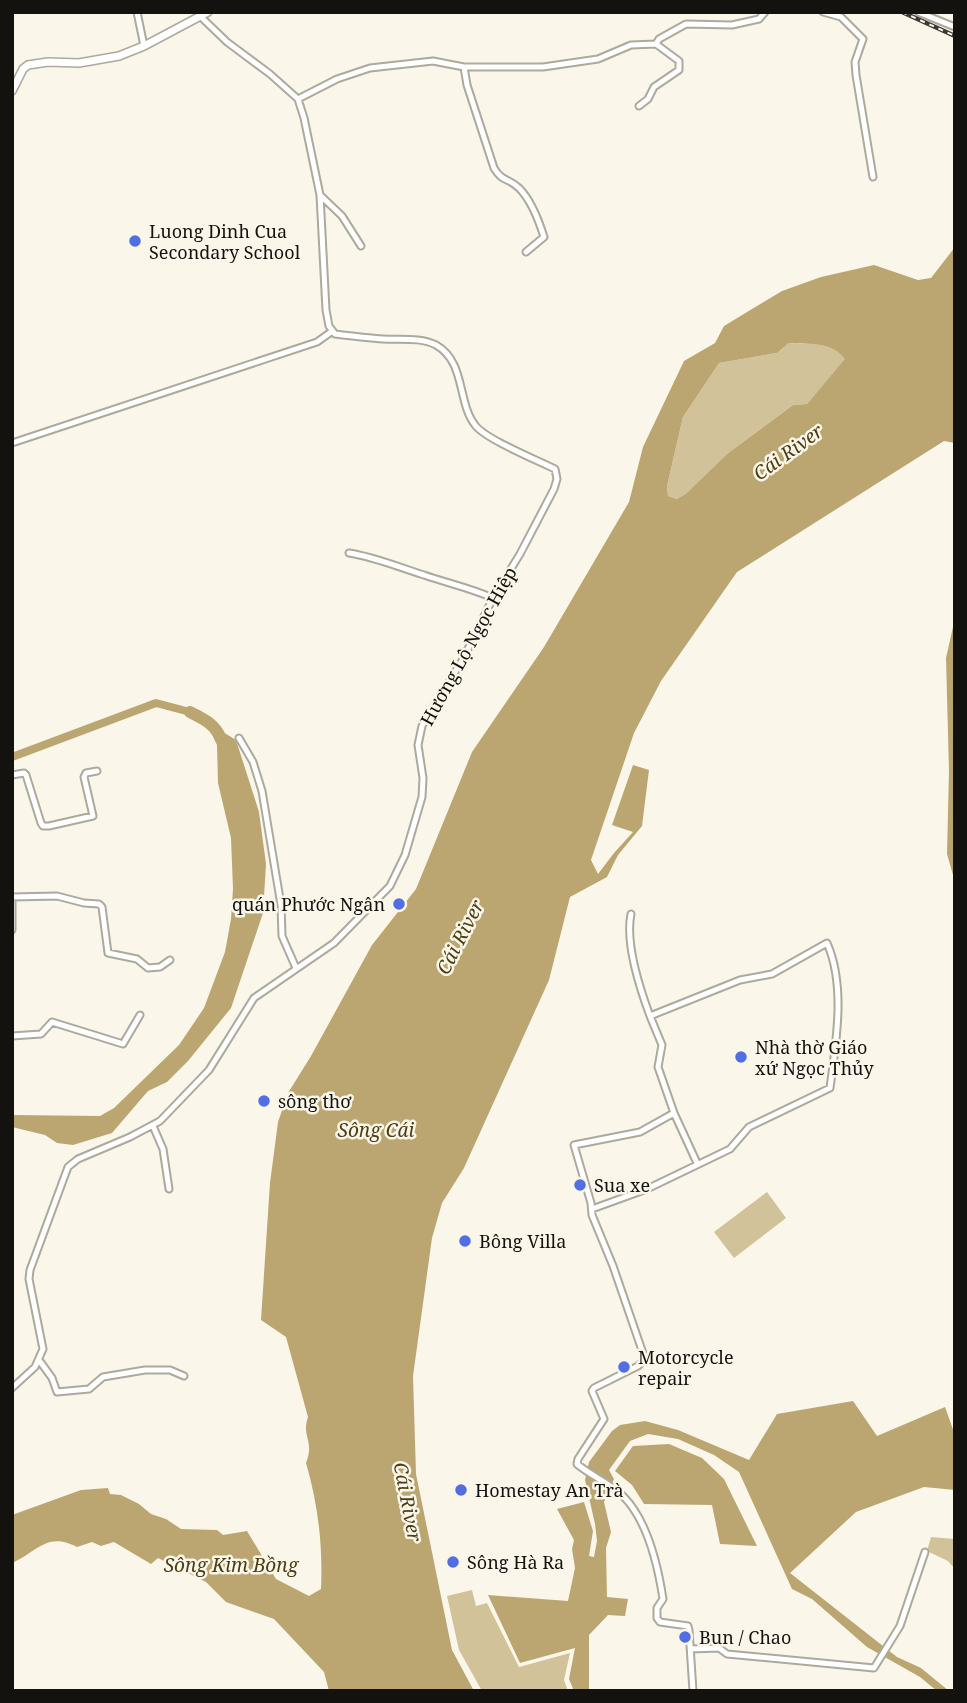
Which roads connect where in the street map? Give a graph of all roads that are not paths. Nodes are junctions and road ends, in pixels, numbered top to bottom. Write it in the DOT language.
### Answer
graph roads {
  1 [pos="136,12"];
  2 [pos="765,12"];
  3 [pos="823,12"];
  4 [pos="918,12"];
  5 [pos="204,14"];
  6 [pos="955,27"];
  7 [pos="656,44"];
  8 [pos="144,46"];
  9 [pos="464,67"];
  10 [pos="12,91"];
  11 [pos="298,99"];
  12 [pos="639,106"];
  13 [pos="873,177"];
  14 [pos="320,195"];
  15 [pos="361,246"];
  16 [pos="526,252"];
  17 [pos="331,332"];
  18 [pos="12,443"];
  19 [pos="349,553"];
  20 [pos="493,598"];
  21 [pos="239,738"];
  22 [pos="97,771"];
  23 [pos="12,775"];
  24 [pos="12,897"];
  25 [pos="12,902"];
  26 [pos="631,914"];
  27 [pos="12,930"];
  28 [pos="170,960"];
  29 [pos="296,968"];
  30 [pos="140,1015"];
  31 [pos="650,1016"];
  32 [pos="12,1036"];
  33 [pos="674,1113"];
  34 [pos="153,1126"];
  35 [pos="696,1163"];
  36 [pos="169,1189"];
  37 [pos="592,1209"];
  38 [pos="39,1360"];
  39 [pos="184,1376"];
  40 [pos="12,1388"];
  41 [pos="925,1552"];
  42 [pos="690,1648"];
  43 [pos="693,1691"];
  1 -- 8 [label="street"];
  2 -- 7 [label="street"];
  3 -- 13 [label="street"];
  4 -- 6 [label="street"];
  5 -- 8 [label="street"];
  5 -- 11 [label="street"];
  7 -- 9 [label="street"];
  7 -- 12 [label="street"];
  8 -- 10 [label="street"];
  9 -- 11 [label="street"];
  9 -- 16 [label="street"];
  11 -- 14 [label="street"];
  14 -- 15 [label="street"];
  14 -- 17 [label="street"];
  17 -- 18 [label="street"];
  17 -- 20 [label="street, Hương Lộ Ngọc Hiệp"];
  19 -- 20 [label="street"];
  20 -- 29 [label="street, Hương Lộ Ngọc Hiệp"];
  21 -- 29 [label="street"];
  22 -- 23 [label="street"];
  24 -- 28 [label="street"];
  25 -- 27 [label="street"];
  26 -- 31 [label="street"];
  29 -- 34 [label="street, Hương Lộ Ngọc Hiệp"];
  30 -- 32 [label="street"];
  31 -- 33 [label="street"];
  31 -- 35 [label="street"];
  33 -- 35 [label="street"];
  33 -- 37 [label="street"];
  34 -- 36 [label="street"];
  34 -- 38 [label="street, Hương Lộ Ngọc Hiệp"];
  35 -- 37 [label="street"];
  37 -- 42 [label="street"];
  38 -- 39 [label="street"];
  38 -- 40 [label="street"];
  41 -- 42 [label="street"];
  42 -- 43 [label="street"];
}
